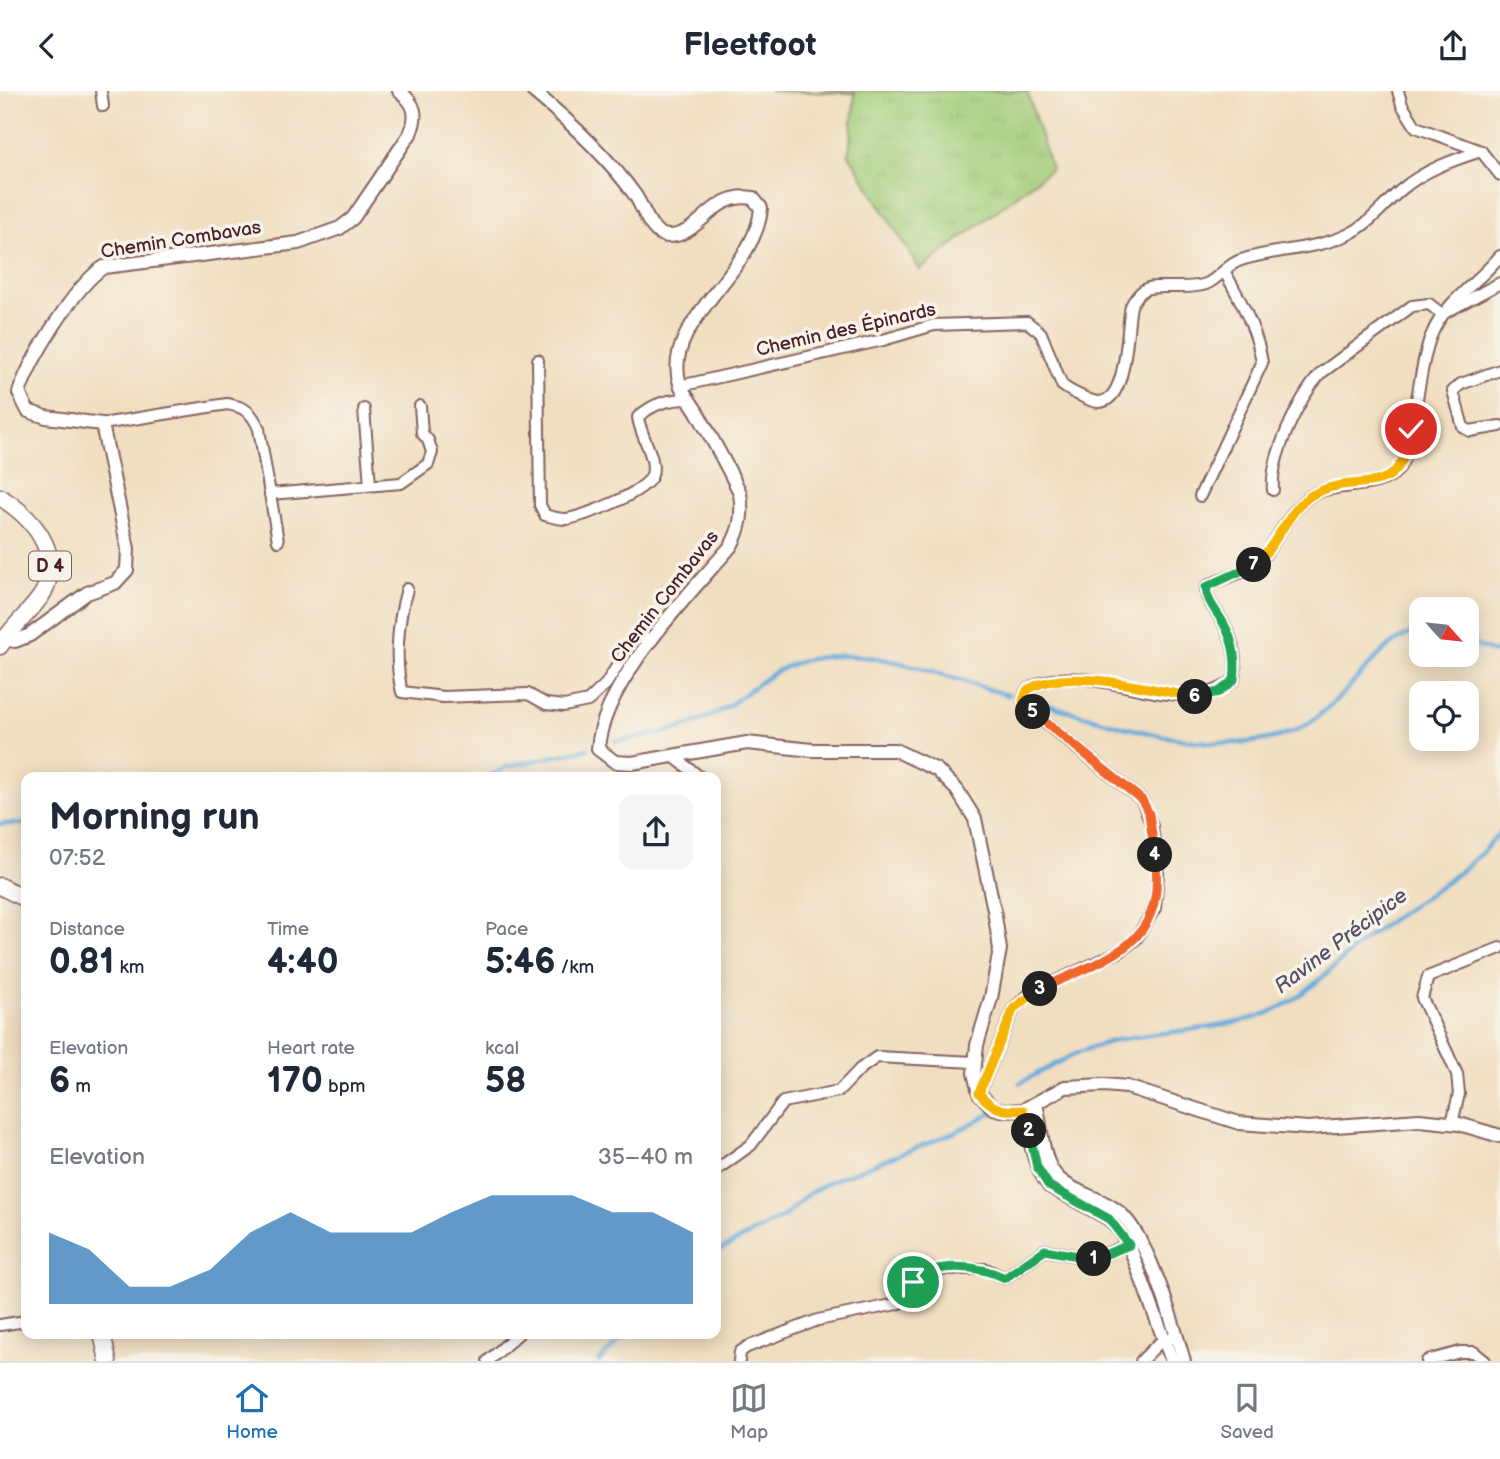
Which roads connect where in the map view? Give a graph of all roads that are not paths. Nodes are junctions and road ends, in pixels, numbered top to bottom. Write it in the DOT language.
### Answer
graph roads {
  1 [pos="101,91"];
  2 [pos="399,91"];
  3 [pos="533,91"];
  4 [pos="1398,91"];
  5 [pos="103,106"];
  6 [pos="1481,151"];
  7 [pos="1500,175"];
  8 [pos="1500,256"];
  9 [pos="1224,271"];
  10 [pos="1500,283"];
  11 [pos="1442,314"];
  12 [pos="538,360"];
  13 [pos="1500,370"];
  14 [pos="680,386"];
  15 [pos="690,399"];
  16 [pos="420,406"];
  17 [pos="364,409"];
  18 [pos="102,423"];
  19 [pos="1500,426"];
  20 [pos="370,485"];
  21 [pos="1273,489"];
  22 [pos="270,494"];
  23 [pos="1200,496"];
  24 [pos="0,498"];
  25 [pos="278,541"];
  26 [pos="407,589"];
  27 [pos="653,639"];
  28 [pos="2,643"];
  29 [pos="674,757"];
  30 [pos="694,772"];
  31 [pos="0,886"];
  32 [pos="21,896"];
  33 [pos="1500,948"];
  34 [pos="974,1062"];
  35 [pos="979,1093"];
  36 [pos="1036,1104"];
  37 [pos="1023,1110"];
  38 [pos="1452,1123"];
  39 [pos="1500,1136"];
  40 [pos="721,1166"];
  41 [pos="1133,1243"];
  42 [pos="21,1322"];
  43 [pos="0,1325"];
  44 [pos="1171,1338"];
  45 [pos="103,1339"];
  46 [pos="512,1339"];
  47 [pos="108,1361"];
  48 [pos="488,1361"];
  49 [pos="739,1361"];
  50 [pos="1142,1361"];
  51 [pos="1172,1361"];
  52 [pos="1184,1361"];
  53 [pos="1427,1361"];
  54 [pos="1485,1361"];
  1 -- 5 [label="street"];
  2 -- 18 [label="street, Chemin Combavas"];
  3 -- 14 [label="street"];
  4 -- 6 [label="street"];
  6 -- 7 [label="street"];
  6 -- 9 [label="street, Chemin des Épinards"];
  8 -- 11 [label="street"];
  9 -- 14 [label="street, Chemin des Épinards"];
  9 -- 23 [label="street"];
  10 -- 11 [label="street"];
  11 -- 21 [label="street"];
  11 -- 35 [label="street"];
  12 -- 15 [label="street"];
  13 -- 19 [label="street"];
  14 -- 15 [label="street, Chemin Combavas"];
  15 -- 27 [label="street, Chemin Combavas"];
  16 -- 20 [label="street"];
  17 -- 20 [label="street"];
  18 -- 22 [label="street"];
  18 -- 28 [label="street"];
  20 -- 22 [label="street"];
  22 -- 25 [label="street"];
  24 -- 28 [label="main road, D 4"];
  26 -- 27 [label="street"];
  27 -- 29 [label="street, Chemin Combavas"];
  29 -- 30 [label="street"];
  29 -- 34 [label="street, Chemin Combavas"];
  31 -- 32 [label="main road"];
  33 -- 38 [label="street"];
  34 -- 35 [label="street, Chemin Combavas"];
  34 -- 40 [label="street"];
  35 -- 37 [label="street"];
  36 -- 37 [label="street"];
  36 -- 38 [label="street"];
  36 -- 41 [label="street"];
  37 -- 41 [label="street"];
  38 -- 39 [label="street"];
  41 -- 44 [label="street"];
  41 -- 49 [label="street"];
  42 -- 43 [label="street"];
  44 -- 50 [label="street"];
  44 -- 51 [label="street"];
  44 -- 52 [label="street"];
  45 -- 47 [label="main road"];
  46 -- 48 [label="street"];
  53 -- 54 [label="street"];
}
